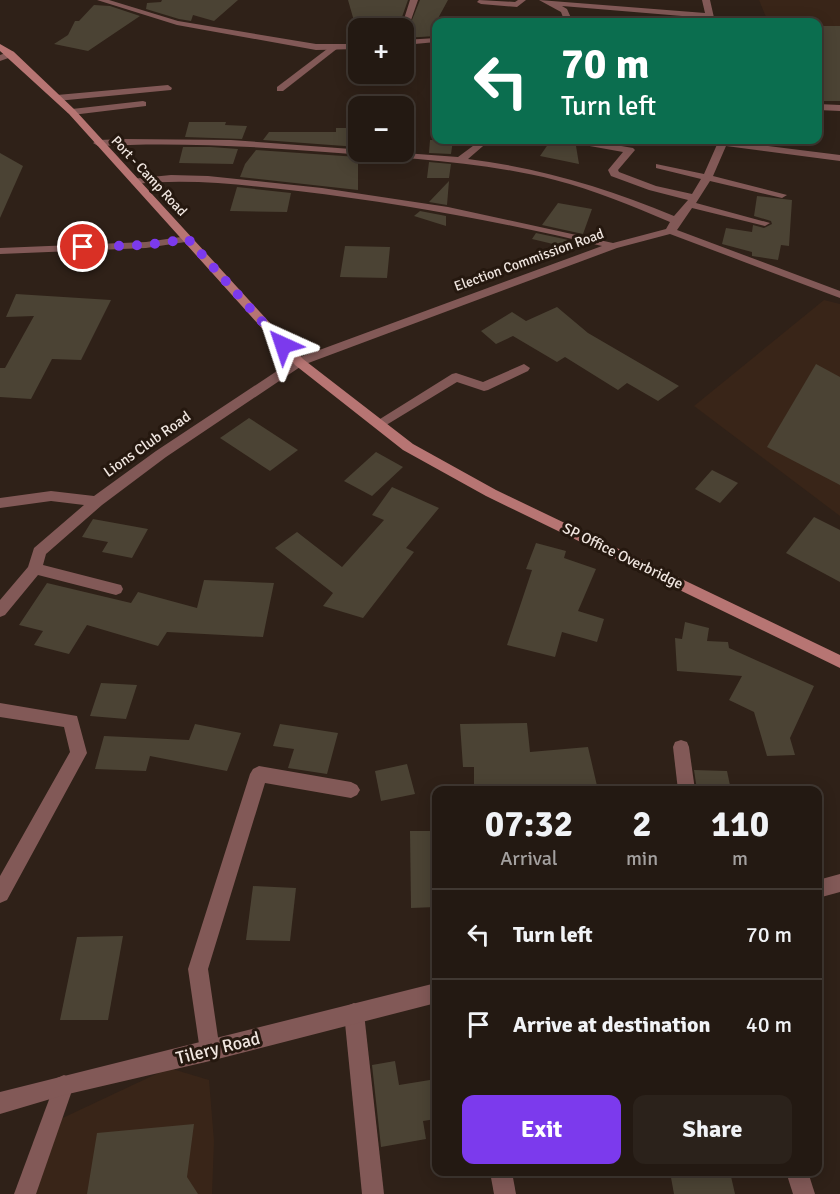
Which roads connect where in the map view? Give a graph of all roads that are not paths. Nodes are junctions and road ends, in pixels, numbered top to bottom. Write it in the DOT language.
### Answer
graph roads {
  1 [pos="101,0"];
  2 [pos="414,0"];
  3 [pos="483,0"];
  4 [pos="522,0"];
  5 [pos="543,0"];
  6 [pos="706,0"];
  7 [pos="553,4"];
  8 [pos="409,18"];
  9 [pos="567,18"];
  10 [pos="701,18"];
  11 [pos="710,18"];
  12 [pos="432,40"];
  13 [pos="414,42"];
  14 [pos="0,47"];
  15 [pos="348,47"];
  16 [pos="334,48"];
  17 [pos="5,56"];
  18 [pos="168,88"];
  19 [pos="280,89"];
  20 [pos="57,98"];
  21 [pos="143,104"];
  22 [pos="822,108"];
  23 [pos="840,108"];
  24 [pos="72,112"];
  25 [pos="98,142"];
  26 [pos="481,144"];
  27 [pos="596,144"];
  28 [pos="722,144"];
  29 [pos="744,144"];
  30 [pos="840,158"];
  31 [pos="462,159"];
  32 [pos="659,166"];
  33 [pos="706,176"];
  34 [pos="135,181"];
  35 [pos="782,195"];
  36 [pos="692,201"];
  37 [pos="765,223"];
  38 [pos="672,225"];
  39 [pos="188,239"];
  40 [pos="613,246"];
  41 [pos="0,251"];
  42 [pos="840,295"];
  43 [pos="299,362"];
  44 [pos="524,368"];
  45 [pos="378,424"];
  46 [pos="408,447"];
  47 [pos="97,501"];
  48 [pos="0,503"];
  49 [pos="35,569"];
  50 [pos="116,589"];
  51 [pos="0,611"];
  52 [pos="840,662"];
  53 [pos="0,710"];
  54 [pos="681,747"];
  55 [pos="686,786"];
  56 [pos="351,790"];
  57 [pos="840,883"];
  58 [pos="822,888"];
  59 [pos="0,894"];
  60 [pos="432,994"];
  61 [pos="354,1013"];
  62 [pos="210,1051"];
  63 [pos="64,1085"];
  64 [pos="0,1103"];
  65 [pos="502,1176"];
  66 [pos="798,1176"];
  67 [pos="25,1194"];
  68 [pos="373,1194"];
  69 [pos="505,1194"];
  70 [pos="804,1194"];
  1 -- 16 [label="street"];
  2 -- 8 [label="street"];
  3 -- 4 [label="street"];
  5 -- 7 [label="street"];
  6 -- 11 [label="street"];
  7 -- 9 [label="street"];
  7 -- 10 [label="street"];
  12 -- 13 [label="street"];
  14 -- 17 [label="main road, Port - Camp Road"];
  15 -- 16 [label="street"];
  16 -- 19 [label="lane"];
  17 -- 20 [label="main road, Port - Camp Road"];
  18 -- 20 [label="street"];
  20 -- 24 [label="main road, Port - Camp Road"];
  21 -- 24 [label="street"];
  22 -- 23 [label="street"];
  24 -- 25 [label="main road, Port - Camp Road"];
  25 -- 31 [label="street"];
  25 -- 34 [label="main road, Port - Camp Road"];
  26 -- 31 [label="street"];
  27 -- 36 [label="street"];
  28 -- 33 [label="street"];
  29 -- 30 [label="street"];
  31 -- 38 [label="street"];
  32 -- 33 [label="street"];
  33 -- 35 [label="street"];
  33 -- 36 [label="street"];
  34 -- 39 [label="main road, Port - Camp Road"];
  34 -- 40 [label="street"];
  36 -- 37 [label="street"];
  36 -- 38 [label="street"];
  38 -- 40 [label="street, Election Commission Road"];
  38 -- 42 [label="street"];
  39 -- 41 [label="street"];
  39 -- 43 [label="main road, Port - Camp Road"];
  40 -- 43 [label="street, Election Commission Road"];
  43 -- 45 [label="main road, Port - Camp Road"];
  43 -- 47 [label="street, Lions Club Road"];
  44 -- 45 [label="street"];
  45 -- 46 [label="main road, Port - Camp Road"];
  46 -- 52 [label="main road, SP Office Overbridge"];
  47 -- 48 [label="street"];
  47 -- 49 [label="street, Lions Club Road"];
  49 -- 50 [label="street"];
  49 -- 51 [label="street, Lions Club Road"];
  53 -- 59 [label="street"];
  54 -- 55 [label="street"];
  56 -- 62 [label="street"];
  57 -- 58 [label="street"];
  60 -- 61 [label="street, Tilery Road"];
  61 -- 62 [label="street, Tilery Road"];
  61 -- 68 [label="street"];
  62 -- 63 [label="street, Tilery Road"];
  63 -- 64 [label="street, Tilery Road"];
  63 -- 67 [label="street"];
  65 -- 69 [label="street"];
  66 -- 70 [label="street"];
}
